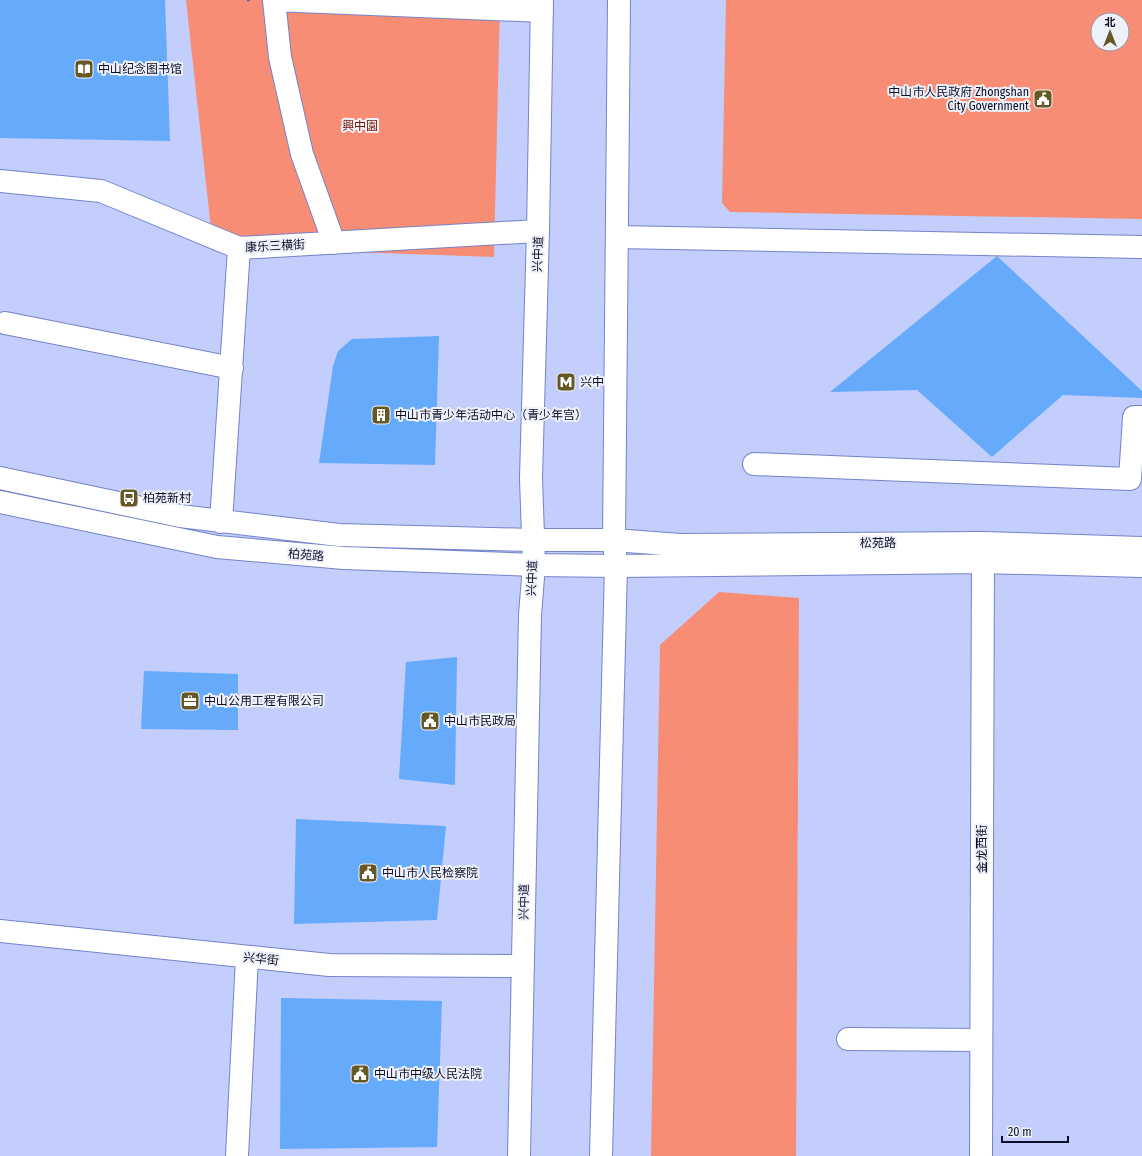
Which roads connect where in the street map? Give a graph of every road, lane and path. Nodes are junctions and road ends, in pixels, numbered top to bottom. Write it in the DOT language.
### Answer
graph roads {
  1 [pos="274,0"];
  2 [pos="619,0"];
  3 [pos="542,6"];
  4 [pos="0,181"];
  5 [pos="538,231"];
  6 [pos="618,237"];
  7 [pos="334,243"];
  8 [pos="239,248"];
  9 [pos="1142,248"];
  10 [pos="5,322"];
  11 [pos="232,368"];
  12 [pos="1142,417"];
  13 [pos="754,464"];
  14 [pos="0,478"];
  15 [pos="0,502"];
  16 [pos="221,522"];
  17 [pos="532,540"];
  18 [pos="614,540"];
  19 [pos="1142,548"];
  20 [pos="983,552"];
  21 [pos="534,565"];
  22 [pos="616,566"];
  23 [pos="1142,566"];
  24 [pos="0,932"];
  25 [pos="247,957"];
  26 [pos="523,966"];
  27 [pos="848,1039"];
  28 [pos="981,1040"];
  29 [pos="237,1156"];
  30 [pos="519,1156"];
  31 [pos="601,1156"];
  32 [pos="981,1156"];
  1 -- 3 [label="street"];
  1 -- 7 [label="street"];
  2 -- 6 [label="street"];
  3 -- 5 [label="street, 兴中道"];
  4 -- 8 [label="street, 康乐三横街"];
  5 -- 7 [label="street, 康乐三横街"];
  5 -- 17 [label="street, 兴中道"];
  6 -- 9 [label="street"];
  6 -- 18 [label="street"];
  7 -- 8 [label="street, 康乐三横街"];
  8 -- 11 [label="street"];
  10 -- 11 [label="street"];
  11 -- 16 [label="street"];
  12 -- 13 [label="street"];
  14 -- 16 [label="street, 柏苑路"];
  15 -- 21 [label="street, 柏苑路"];
  16 -- 17 [label="street, 柏苑路"];
  17 -- 18 [label="street, 柏苑路"];
  17 -- 21 [label="street, 兴中道"];
  18 -- 20 [label="street, 松苑路"];
  18 -- 22 [label="street"];
  19 -- 20 [label="street, 松苑路"];
  20 -- 22 [label="street, 松苑路"];
  20 -- 23 [label="street, 松苑路"];
  20 -- 28 [label="street, 金龙西街"];
  21 -- 22 [label="street, 柏苑路"];
  21 -- 26 [label="street, 兴中道"];
  22 -- 31 [label="street"];
  24 -- 25 [label="street, 兴华街"];
  25 -- 26 [label="street, 兴华街"];
  25 -- 29 [label="street"];
  26 -- 30 [label="street, 兴中道"];
  27 -- 28 [label="street"];
  28 -- 32 [label="street, 金龙西街"];
}
